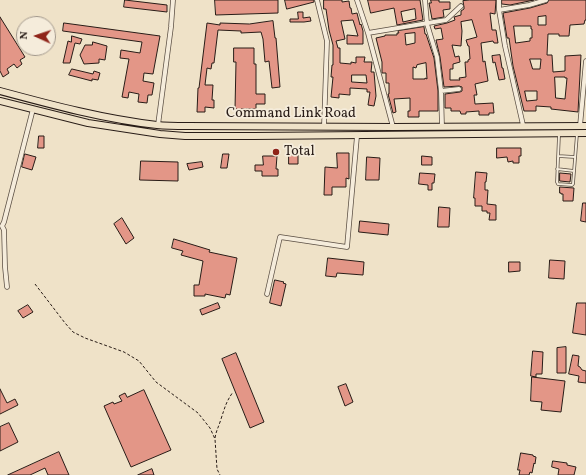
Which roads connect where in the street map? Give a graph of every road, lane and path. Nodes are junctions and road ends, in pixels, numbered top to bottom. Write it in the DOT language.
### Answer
graph roads {
  1 [pos="173,0"];
  2 [pos="317,0"];
  3 [pos="357,0"];
  4 [pos="425,0"];
  5 [pos="499,0"];
  6 [pos="546,0"];
  7 [pos="462,6"];
  8 [pos="499,10"];
  9 [pos="427,24"];
  10 [pos="368,33"];
  11 [pos="586,61"];
  12 [pos="459,89"];
  13 [pos="0,91"];
  14 [pos="440,91"];
  15 [pos="0,101"];
  16 [pos="33,109"];
  17 [pos="158,125"];
  18 [pos="523,125"];
  19 [pos="324,126"];
  20 [pos="442,126"];
  21 [pos="583,126"];
  22 [pos="393,127"];
  23 [pos="577,133"];
  24 [pos="586,133"];
  25 [pos="559,134"];
  26 [pos="357,136"];
  27 [pos="558,156"];
  28 [pos="575,157"];
  29 [pos="557,169"];
  30 [pos="574,171"];
  31 [pos="35,284"];
  32 [pos="6,287"];
  33 [pos="267,294"];
  34 [pos="233,392"];
  35 [pos="215,439"];
  36 [pos="220,475"];
  1 -- 17 [label="street"];
  2 -- 19 [label="street"];
  3 -- 10 [label="street"];
  4 -- 9 [label="street"];
  5 -- 8 [label="street"];
  6 -- 8 [label="street"];
  7 -- 9 [label="street"];
  8 -- 18 [label="street"];
  9 -- 10 [label="street"];
  9 -- 14 [label="street"];
  10 -- 22 [label="street"];
  11 -- 21 [label="street"];
  12 -- 14 [label="street"];
  13 -- 17 [label="main road, Command Link Road"];
  14 -- 20 [label="street"];
  15 -- 16 [label="main road, Command Link Road"];
  16 -- 26 [label="main road, Command Link Road"];
  16 -- 32 [label="street"];
  17 -- 19 [label="main road, Command Link Road"];
  18 -- 20 [label="main road, Command Link Road"];
  18 -- 21 [label="main road, Command Link Road"];
  19 -- 22 [label="main road, Command Link Road"];
  20 -- 22 [label="main road, Command Link Road"];
  23 -- 24 [label="main road, Command Link Road"];
  23 -- 25 [label="main road, Command Link Road"];
  23 -- 28 [label="lane"];
  25 -- 26 [label="main road, Command Link Road"];
  25 -- 27 [label="lane"];
  26 -- 33 [label="street"];
  27 -- 28 [label="lane"];
  27 -- 29 [label="lane"];
  28 -- 30 [label="lane"];
  29 -- 30 [label="lane"];
  29 -- 30 [label="lane"];
  31 -- 35 [label="path"];
  34 -- 35 [label="path"];
  35 -- 36 [label="path"];
}
